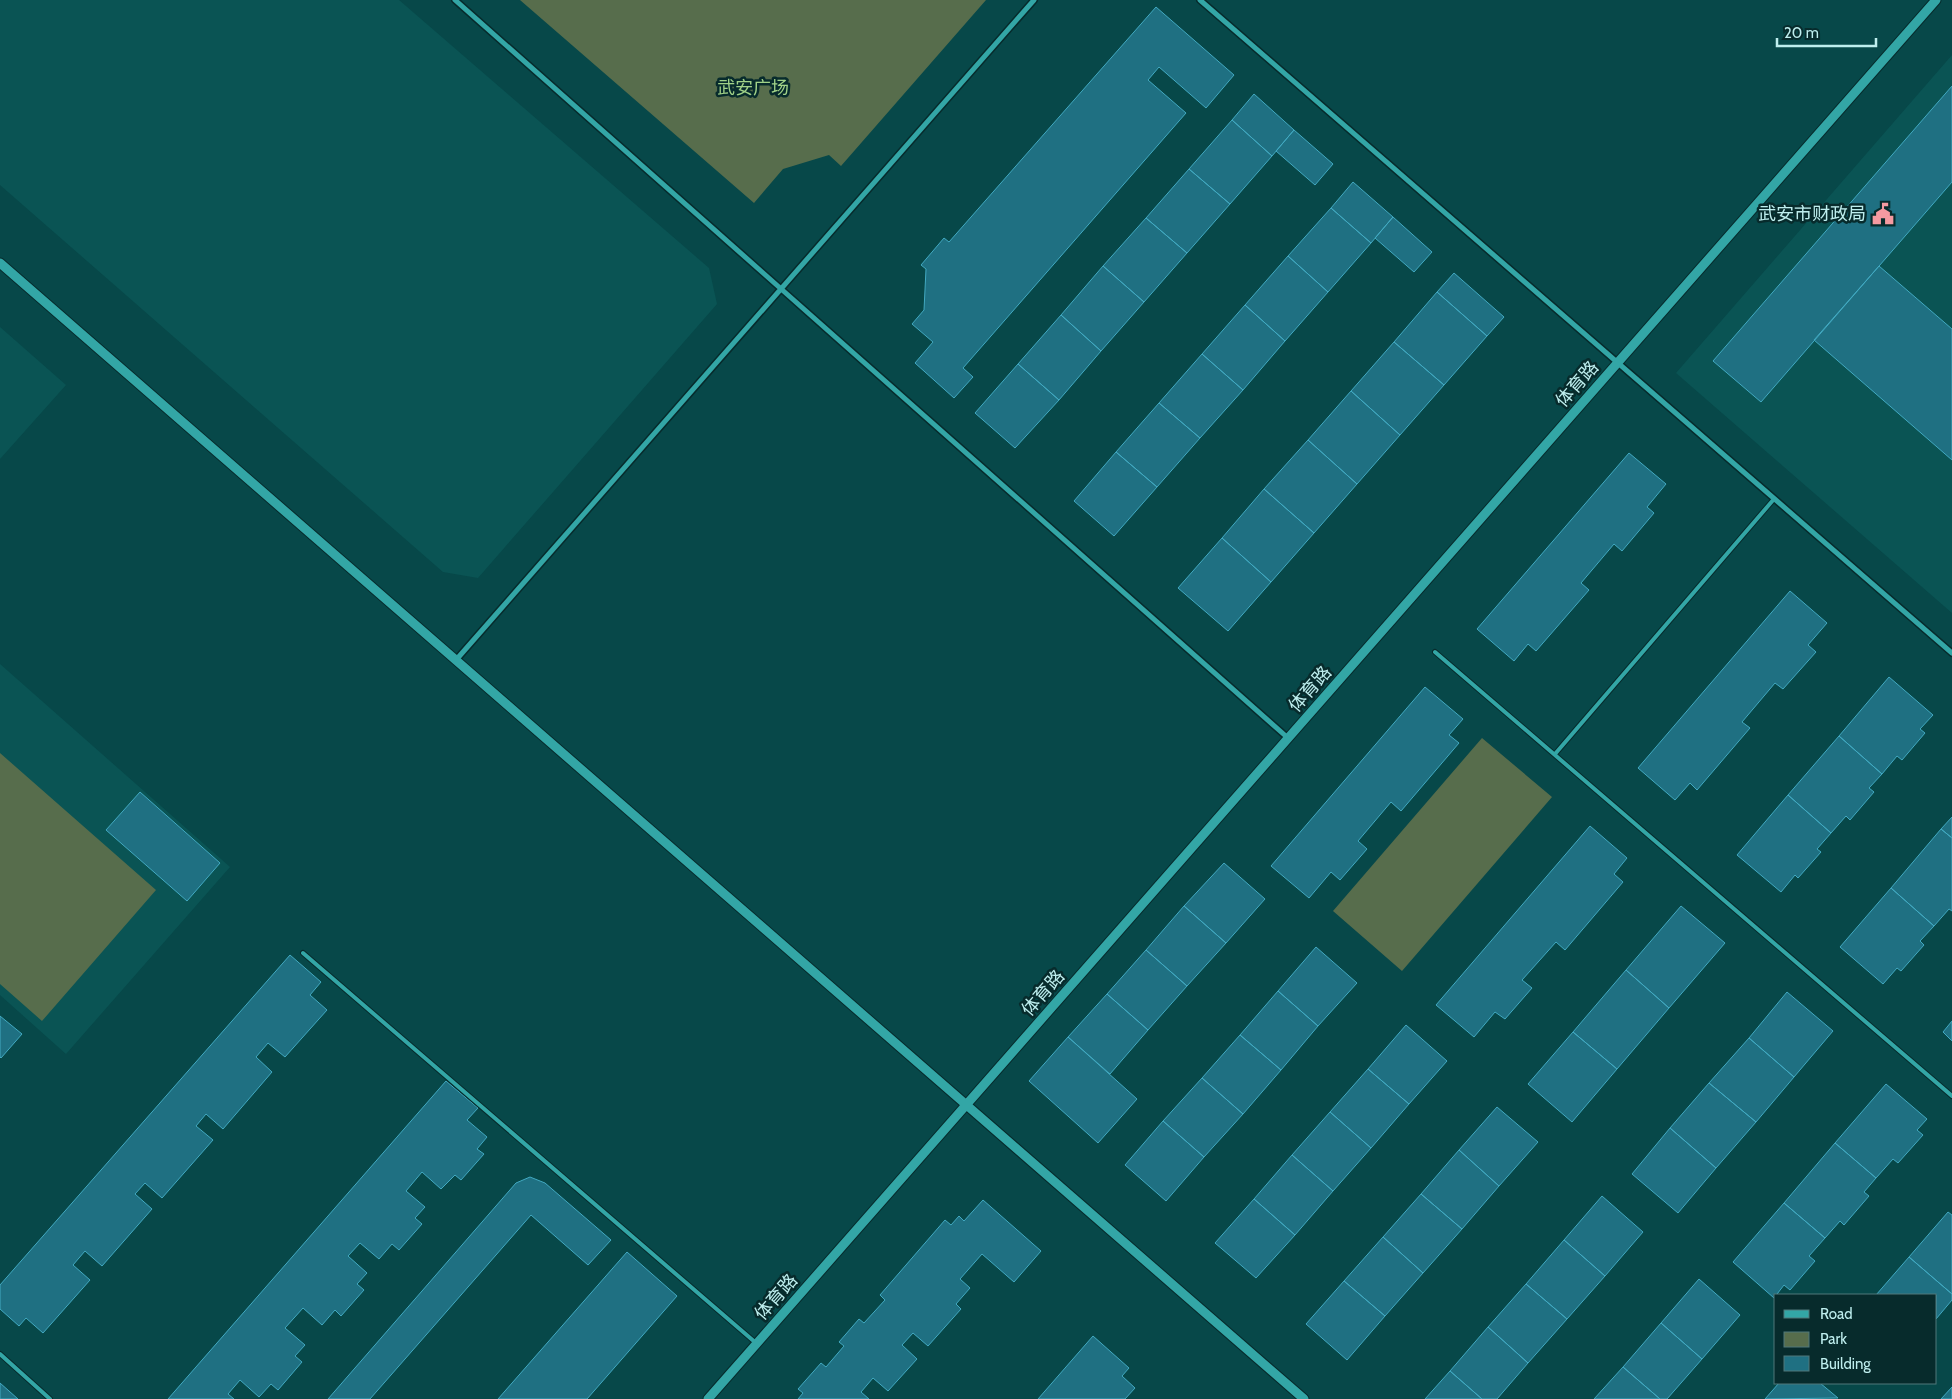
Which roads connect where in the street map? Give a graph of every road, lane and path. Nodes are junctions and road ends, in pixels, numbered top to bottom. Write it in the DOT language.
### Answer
graph roads {
  1 [pos="455,0"];
  2 [pos="1034,0"];
  3 [pos="1200,0"];
  4 [pos="1936,0"];
  5 [pos="0,263"];
  6 [pos="782,289"];
  7 [pos="1617,363"];
  8 [pos="1774,499"];
  9 [pos="1435,652"];
  10 [pos="1952,653"];
  11 [pos="456,660"];
  12 [pos="1288,738"];
  13 [pos="1554,754"];
  14 [pos="303,953"];
  15 [pos="1952,1096"];
  16 [pos="966,1105"];
  17 [pos="757,1343"];
  18 [pos="0,1354"];
  19 [pos="50,1399"];
  20 [pos="708,1399"];
  21 [pos="1304,1399"];
  1 -- 6 [label="street"];
  2 -- 6 [label="street"];
  3 -- 7 [label="street"];
  4 -- 7 [label="street, 体育路"];
  5 -- 11 [label="street"];
  6 -- 11 [label="street"];
  6 -- 12 [label="street"];
  7 -- 8 [label="street"];
  7 -- 12 [label="street, 体育路"];
  8 -- 10 [label="street"];
  8 -- 13 [label="lane"];
  9 -- 13 [label="lane"];
  11 -- 16 [label="street"];
  12 -- 16 [label="street, 体育路"];
  13 -- 15 [label="lane"];
  14 -- 17 [label="lane"];
  16 -- 17 [label="street, 体育路"];
  16 -- 21 [label="street"];
  17 -- 20 [label="street, 体育路"];
  18 -- 19 [label="lane"];
}
